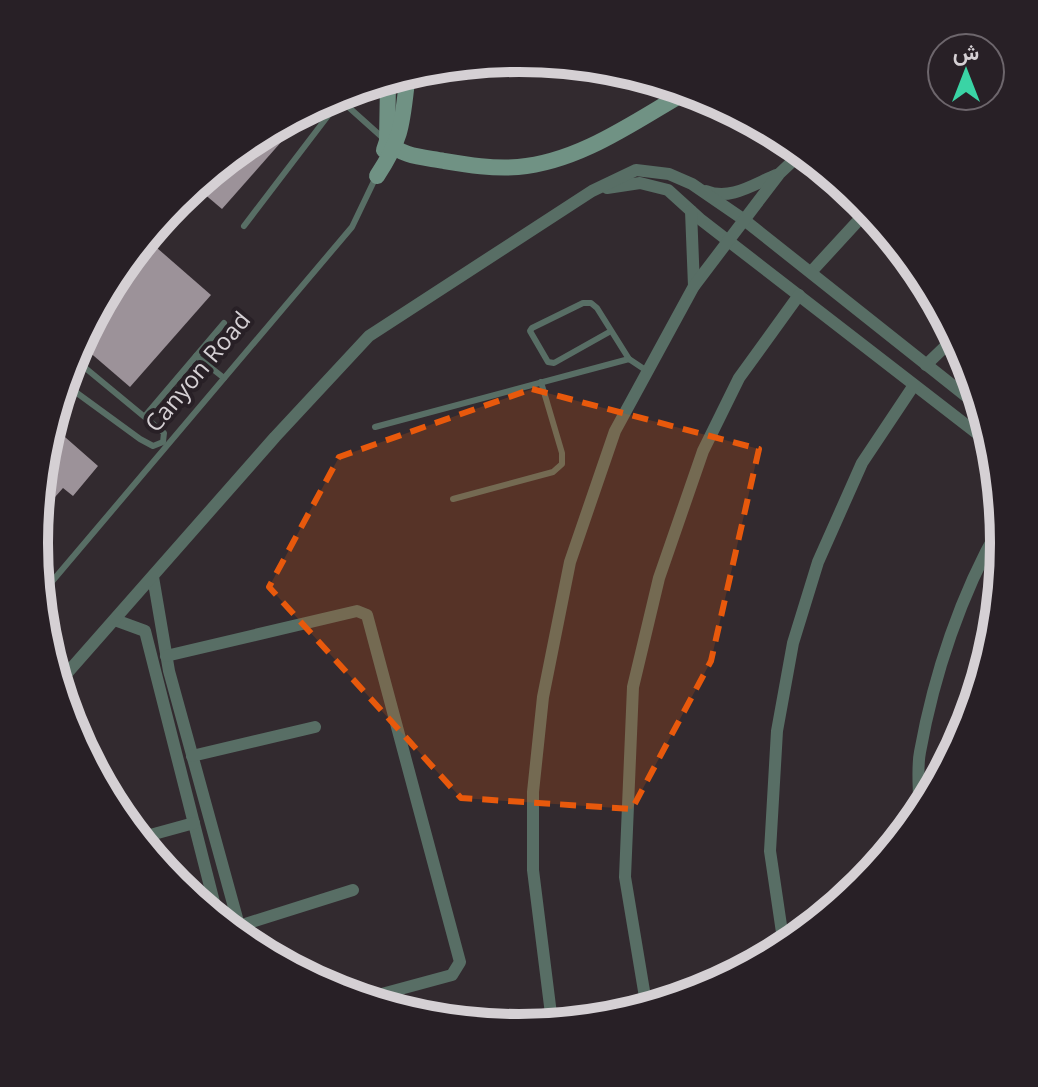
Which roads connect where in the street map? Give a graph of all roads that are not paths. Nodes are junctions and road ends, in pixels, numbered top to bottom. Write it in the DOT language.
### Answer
graph roads {
  1 [pos="406,87"];
  2 [pos="388,91"];
  3 [pos="674,99"];
  4 [pos="346,105"];
  5 [pos="326,114"];
  6 [pos="391,145"];
  7 [pos="793,161"];
  8 [pos="779,174"];
  9 [pos="377,176"];
  10 [pos="692,184"];
  11 [pos="592,191"];
  12 [pos="691,211"];
  13 [pos="743,219"];
  14 [pos="860,219"];
  15 [pos="244,226"];
  16 [pos="728,239"];
  17 [pos="811,272"];
  18 [pos="694,286"];
  19 [pos="799,295"];
  20 [pos="224,323"];
  21 [pos="611,331"];
  22 [pos="946,346"];
  23 [pos="196,356"];
  24 [pos="629,359"];
  25 [pos="926,365"];
  26 [pos="83,366"];
  27 [pos="649,372"];
  28 [pos="224,378"];
  29 [pos="541,382"];
  30 [pos="914,385"];
  31 [pos="74,391"];
  32 [pos="966,396"];
  33 [pos="145,416"];
  34 [pos="375,427"];
  35 [pos="164,433"];
  36 [pos="977,433"];
  37 [pos="172,440"];
  38 [pos="153,446"];
  39 [pos="162,452"];
  40 [pos="453,499"];
  41 [pos="990,544"];
  42 [pos="153,577"];
  43 [pos="50,584"];
  44 [pos="115,620"];
  45 [pos="166,656"];
  46 [pos="67,674"];
  47 [pos="315,727"];
  48 [pos="192,756"];
  49 [pos="919,792"];
  50 [pos="194,823"];
  51 [pos="149,835"];
  52 [pos="353,890"];
  53 [pos="214,903"];
  54 [pos="237,921"];
  55 [pos="244,925"];
  56 [pos="782,934"];
  57 [pos="382,994"];
  58 [pos="645,997"];
  59 [pos="551,1013"];
  1 -- 6 [label="main road, Canyon Road"];
  2 -- 6 [label="main road, Canyon Road"];
  3 -- 6 [label="main road"];
  4 -- 6 [label="lane"];
  5 -- 15 [label="lane"];
  6 -- 9 [label="main road, Canyon Road"];
  7 -- 8 [label="street"];
  8 -- 10 [label="street"];
  8 -- 13 [label="street"];
  9 -- 28 [label="lane, Canyon Road"];
  10 -- 11 [label="street"];
  10 -- 13 [label="street"];
  11 -- 12 [label="street"];
  11 -- 42 [label="street"];
  12 -- 16 [label="street"];
  12 -- 18 [label="street"];
  13 -- 16 [label="street"];
  13 -- 17 [label="street"];
  14 -- 17 [label="street"];
  16 -- 18 [label="street"];
  16 -- 19 [label="street"];
  17 -- 25 [label="street"];
  18 -- 27 [label="street"];
  19 -- 30 [label="street"];
  19 -- 58 [label="street"];
  20 -- 23 [label="lane"];
  21 -- 21 [label="lane"];
  21 -- 24 [label="lane"];
  22 -- 25 [label="street"];
  23 -- 28 [label="lane"];
  23 -- 33 [label="lane"];
  24 -- 27 [label="lane"];
  24 -- 29 [label="lane"];
  25 -- 32 [label="street"];
  26 -- 33 [label="lane"];
  27 -- 59 [label="street"];
  28 -- 37 [label="lane, Canyon Road"];
  29 -- 34 [label="lane"];
  29 -- 40 [label="lane"];
  30 -- 36 [label="street"];
  30 -- 56 [label="street"];
  31 -- 38 [label="lane"];
  33 -- 35 [label="lane"];
  35 -- 37 [label="lane"];
  35 -- 38 [label="lane"];
  37 -- 39 [label="lane, Canyon Road"];
  38 -- 39 [label="lane"];
  39 -- 43 [label="lane, Canyon Road"];
  41 -- 49 [label="street"];
  42 -- 44 [label="street"];
  42 -- 45 [label="street"];
  44 -- 46 [label="street"];
  44 -- 50 [label="street"];
  45 -- 48 [label="street"];
  45 -- 57 [label="street"];
  47 -- 48 [label="street"];
  48 -- 54 [label="street"];
  50 -- 51 [label="street"];
  50 -- 53 [label="street"];
  52 -- 55 [label="street"];
}
